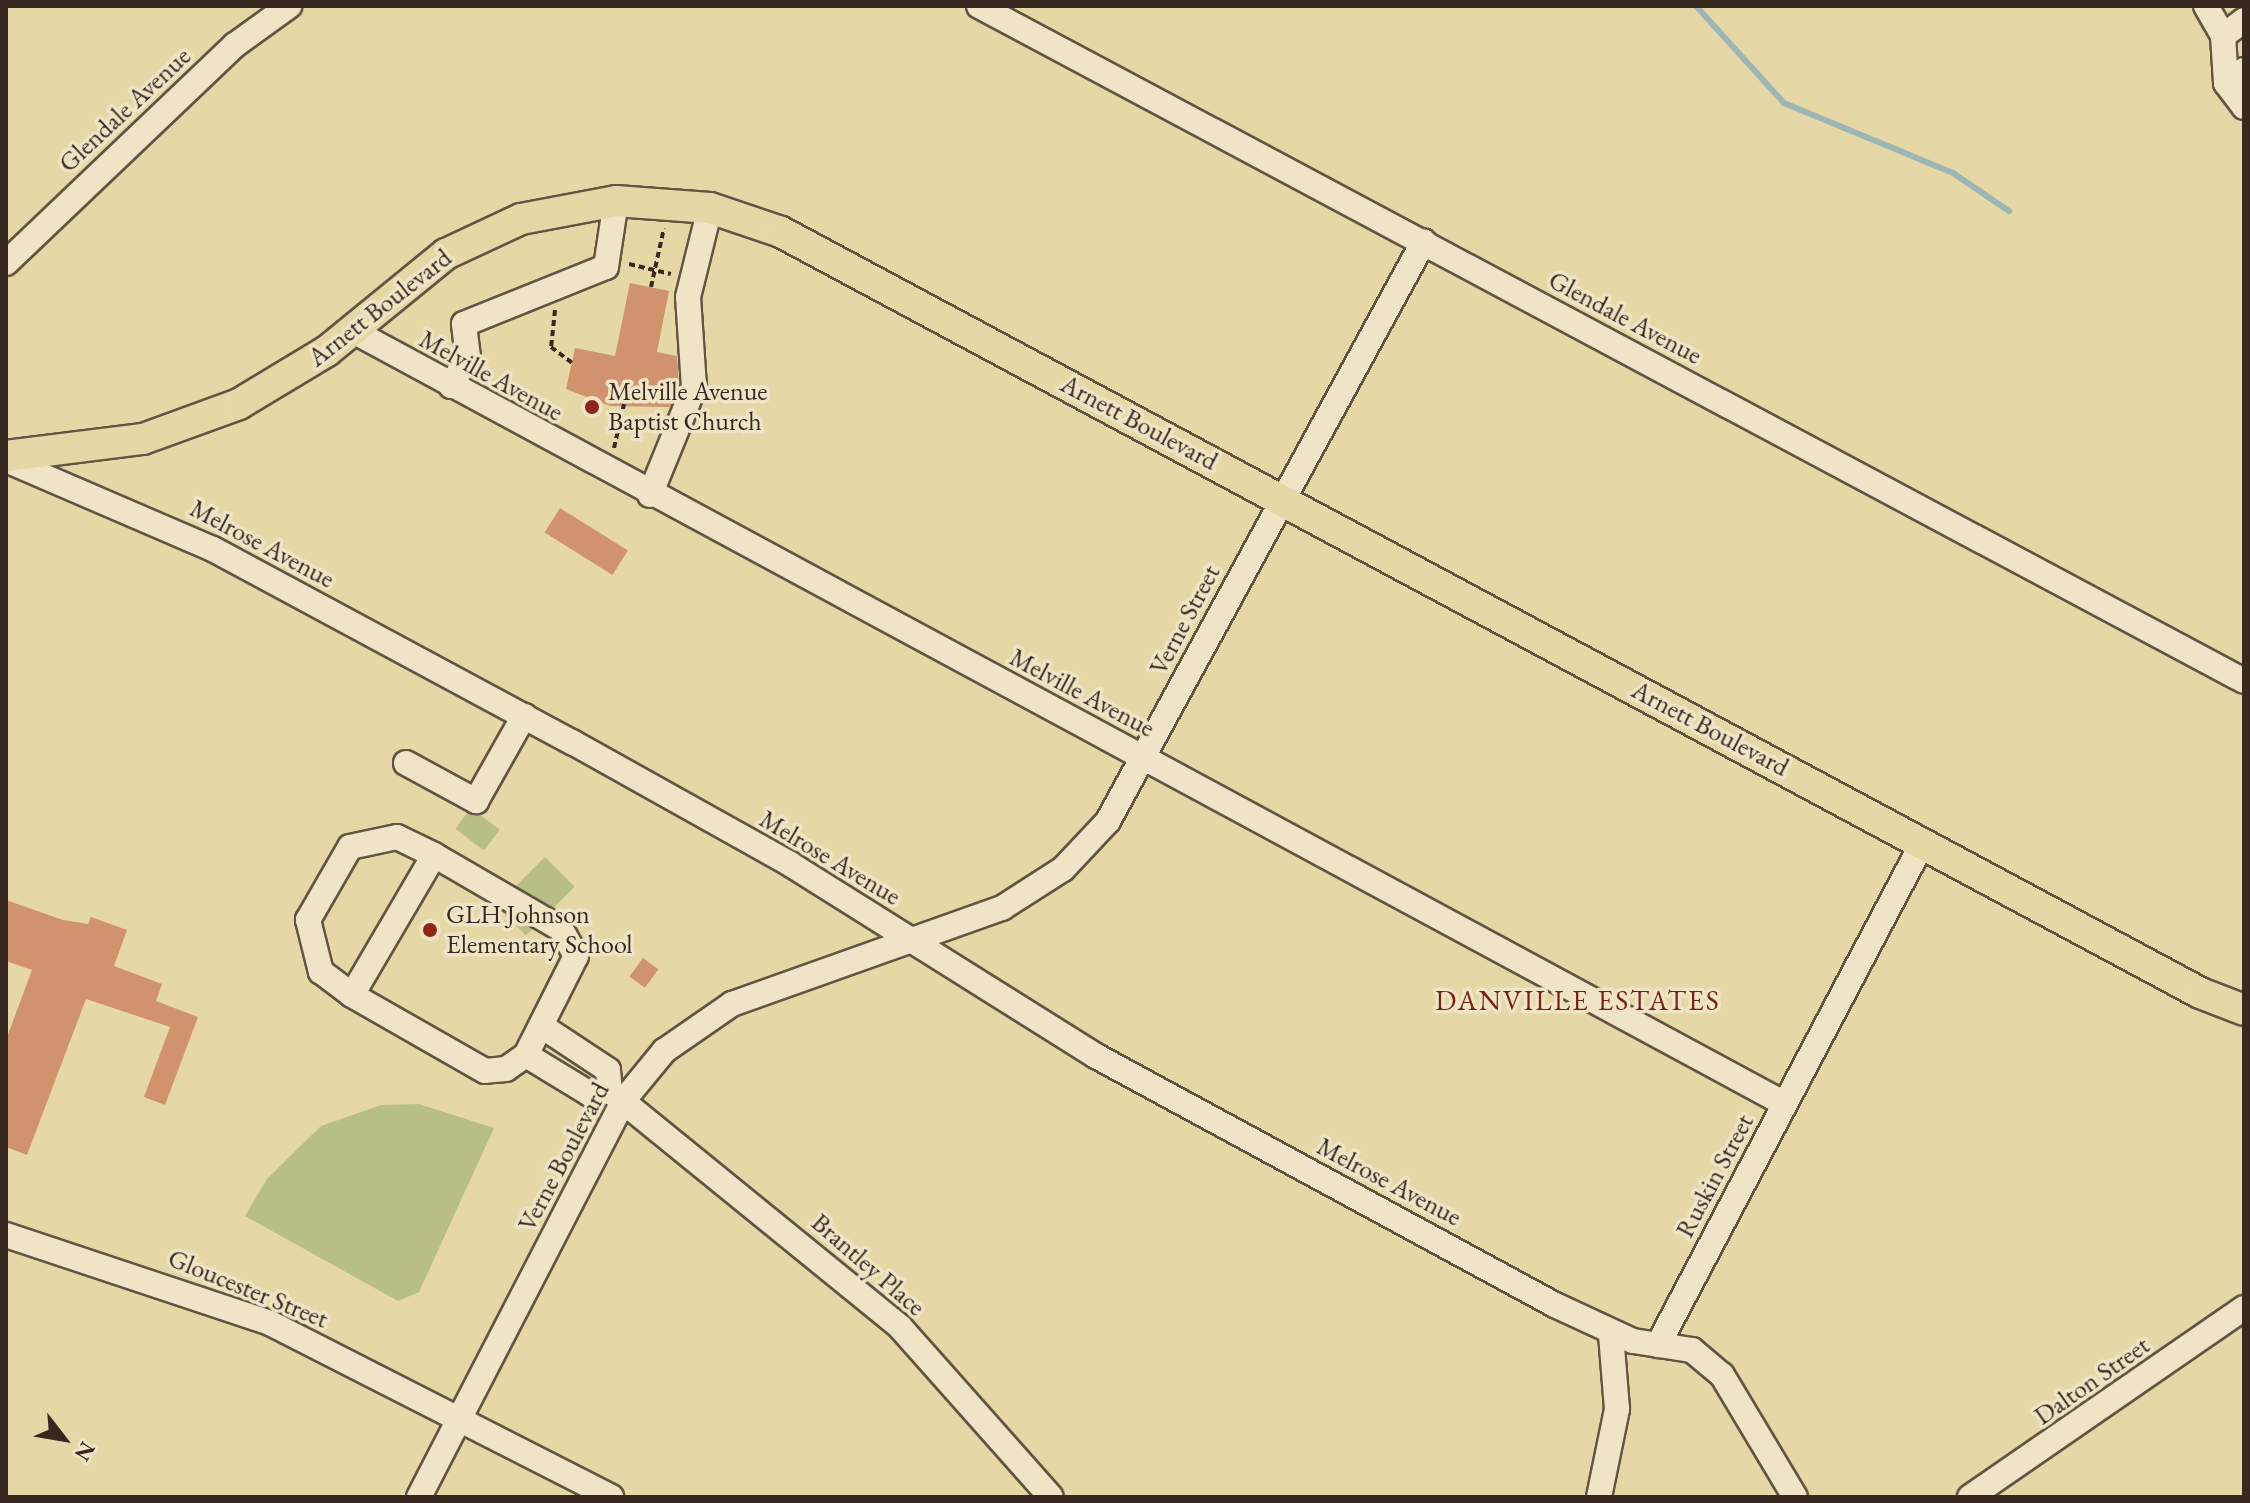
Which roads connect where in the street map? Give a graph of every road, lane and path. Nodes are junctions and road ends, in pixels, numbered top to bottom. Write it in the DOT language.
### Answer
graph roads {
  1 [pos="289,6"];
  2 [pos="979,6"];
  3 [pos="2206,6"];
  4 [pos="2244,20"];
  5 [pos="2223,36"];
  6 [pos="2235,77"];
  7 [pos="2244,107"];
  8 [pos="616,201"];
  9 [pos="670,202"];
  10 [pos="710,208"];
  11 [pos="1424,241"];
  12 [pos="608,260"];
  13 [pos="6,263"];
  14 [pos="656,269"];
  15 [pos="692,281"];
  16 [pos="559,284"];
  17 [pos="651,287"];
  18 [pos="353,331"];
  19 [pos="572,363"];
  20 [pos="451,386"];
  21 [pos="624,404"];
  22 [pos="6,458"];
  23 [pos="604,470"];
  24 [pos="650,495"];
  25 [pos="1281,499"];
  26 [pos="2244,681"];
  27 [pos="524,716"];
  28 [pos="1143,757"];
  29 [pos="406,763"];
  30 [pos="1923,842"];
  31 [pos="434,855"];
  32 [pos="913,941"];
  33 [pos="352,995"];
  34 [pos="2244,1010"];
  35 [pos="543,1027"];
  36 [pos="526,1055"];
  37 [pos="616,1096"];
  38 [pos="1785,1104"];
  39 [pos="6,1235"];
  40 [pos="2244,1308"];
  41 [pos="1611,1334"];
  42 [pos="1658,1345"];
  43 [pos="460,1417"];
  44 [pos="419,1497"];
  45 [pos="611,1497"];
  46 [pos="1051,1497"];
  47 [pos="1599,1497"];
  48 [pos="1795,1497"];
  49 [pos="1970,1497"];
  1 -- 13 [label="street, Glendale Avenue"];
  2 -- 11 [label="street, Glendale Avenue"];
  3 -- 5 [label="street"];
  4 -- 5 [label="street"];
  5 -- 6 [label="street"];
  6 -- 7 [label="street"];
  8 -- 9 [label="main road, Arnett Boulevard"];
  8 -- 12 [label="street"];
  8 -- 18 [label="main road, Arnett Boulevard"];
  9 -- 10 [label="main road, Arnett Boulevard"];
  9 -- 14 [label="path"];
  10 -- 15 [label="street"];
  10 -- 25 [label="main road, Arnett Boulevard"];
  11 -- 25 [label="street, Verne Street"];
  11 -- 26 [label="street, Glendale Avenue"];
  12 -- 14 [label="path"];
  12 -- 16 [label="street"];
  14 -- 15 [label="path"];
  14 -- 17 [label="path"];
  15 -- 24 [label="street"];
  16 -- 19 [label="path"];
  16 -- 20 [label="street"];
  18 -- 20 [label="street, Melville Avenue"];
  18 -- 22 [label="main road, Arnett Boulevard"];
  20 -- 23 [label="street, Melville Avenue"];
  21 -- 23 [label="path"];
  22 -- 27 [label="street, Melrose Avenue"];
  23 -- 24 [label="street, Melville Avenue"];
  24 -- 28 [label="street, Melville Avenue"];
  25 -- 28 [label="street, Verne Street"];
  25 -- 30 [label="main road, Arnett Boulevard"];
  27 -- 29 [label="street"];
  27 -- 32 [label="street, Melrose Avenue"];
  28 -- 32 [label="street, Verne Street"];
  28 -- 38 [label="street, Melville Avenue"];
  30 -- 34 [label="main road, Arnett Boulevard"];
  30 -- 38 [label="street, Ruskin Street"];
  31 -- 33 [label="street"];
  31 -- 33 [label="street"];
  31 -- 35 [label="street"];
  32 -- 37 [label="street, Verne Boulevard"];
  32 -- 41 [label="street, Melrose Avenue"];
  33 -- 36 [label="street"];
  35 -- 36 [label="street"];
  35 -- 37 [label="street"];
  36 -- 37 [label="street"];
  37 -- 43 [label="street, Verne Boulevard"];
  37 -- 46 [label="street, Brantley Place"];
  38 -- 42 [label="street, Ruskin Street"];
  39 -- 43 [label="street, Gloucester Street"];
  40 -- 49 [label="street, Dalton Street"];
  41 -- 42 [label="street, Melrose Avenue"];
  41 -- 47 [label="street"];
  42 -- 48 [label="street"];
  43 -- 44 [label="street, Verne Boulevard"];
  43 -- 45 [label="street, Gloucester Street"];
}
